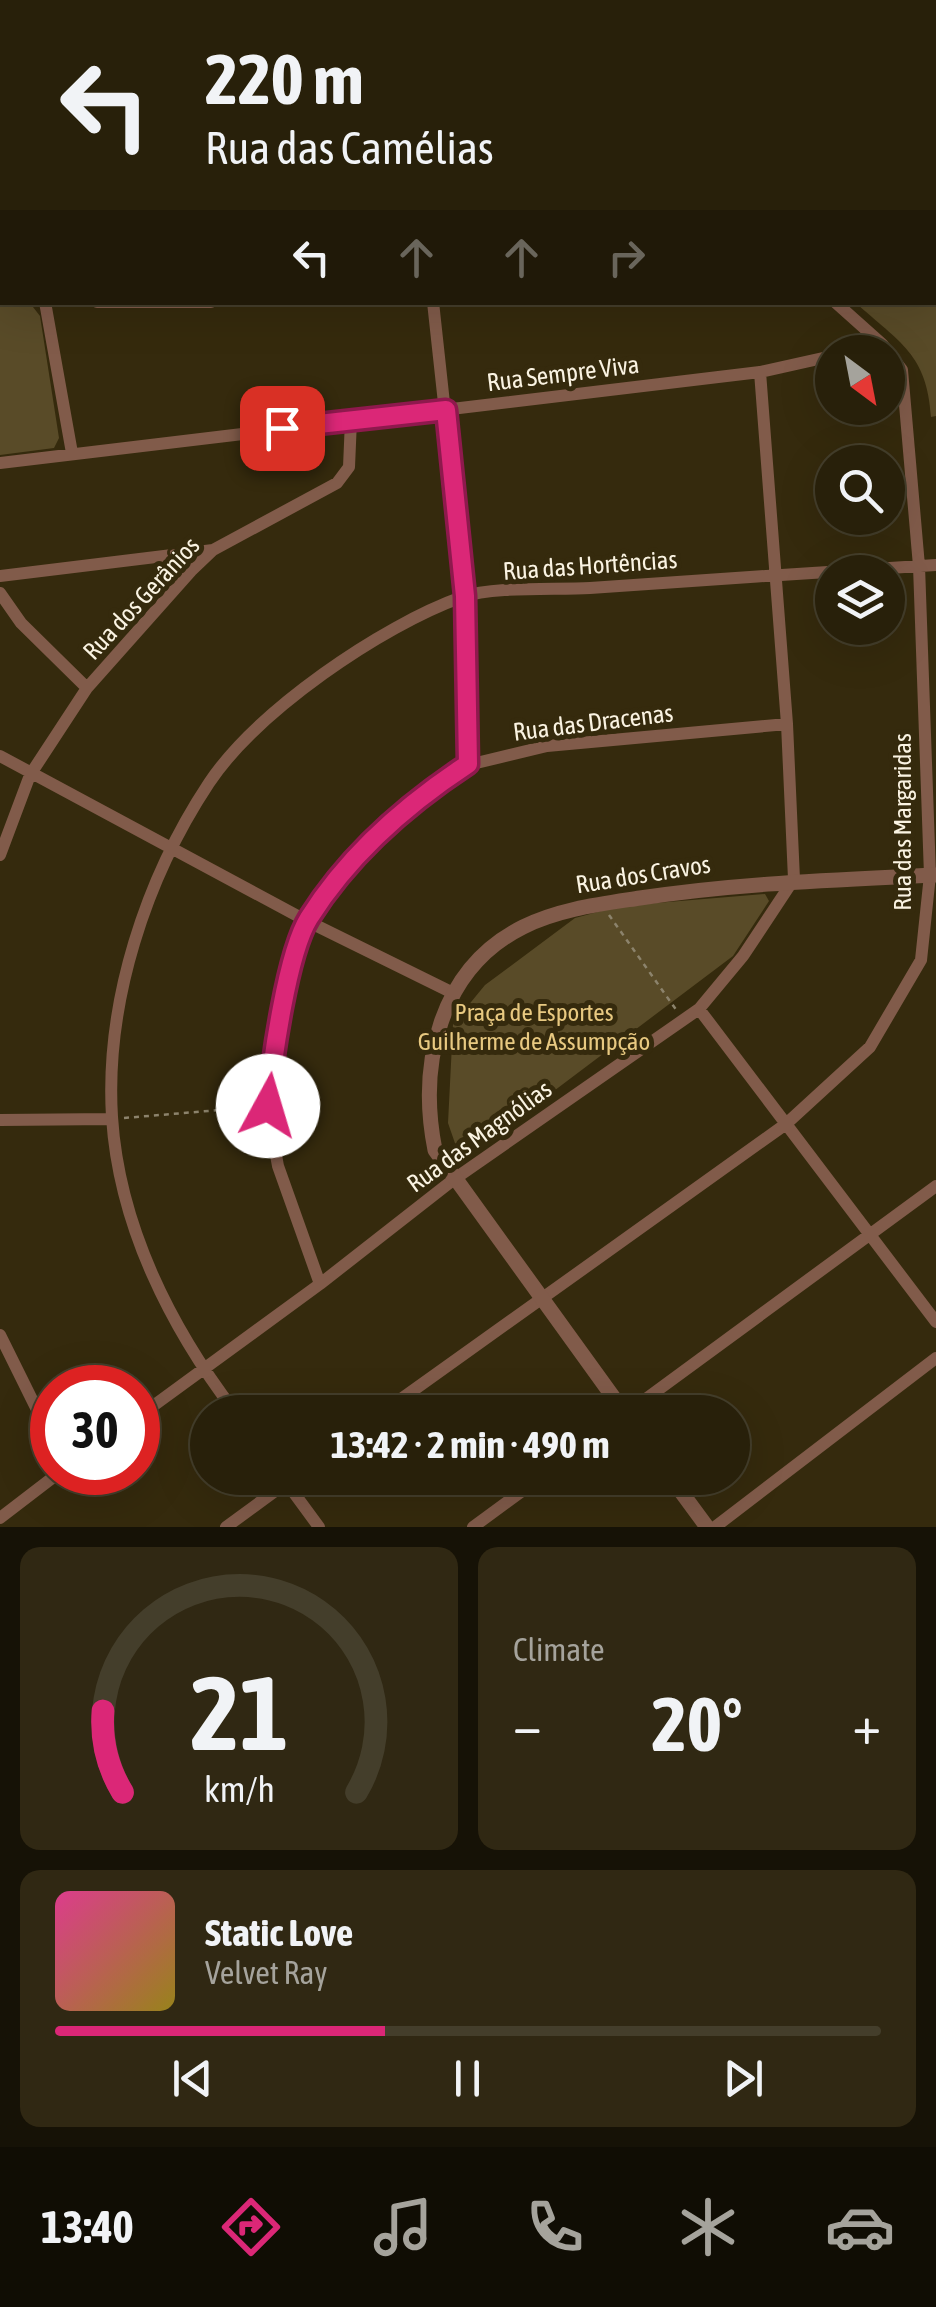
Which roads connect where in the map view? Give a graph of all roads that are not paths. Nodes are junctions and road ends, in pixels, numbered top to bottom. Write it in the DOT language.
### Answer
graph roads {
  1 [pos="46,305"];
  2 [pos="433,305"];
  3 [pos="838,305"];
  4 [pos="872,335"];
  5 [pos="815,360"];
  6 [pos="760,372"];
  7 [pos="905,407"];
  8 [pos="446,410"];
  9 [pos="351,420"];
  10 [pos="72,453"];
  11 [pos="0,463"];
  12 [pos="213,550"];
  13 [pos="936,565"];
  14 [pos="918,566"];
  15 [pos="776,575"];
  16 [pos="0,576"];
  17 [pos="0,593"];
  18 [pos="465,596"];
  19 [pos="87,688"];
  20 [pos="787,724"];
  21 [pos="0,756"];
  22 [pos="468,764"];
  23 [pos="30,775"];
  24 [pos="172,846"];
  25 [pos="0,855"];
  26 [pos="933,875"];
  27 [pos="794,879"];
  28 [pos="307,921"];
  29 [pos="453,993"];
  30 [pos="699,1009"];
  31 [pos="112,1119"];
  32 [pos="0,1120"];
  33 [pos="786,1124"];
  34 [pos="453,1180"];
  35 [pos="936,1186"];
  36 [pos="869,1234"];
  37 [pos="320,1284"];
  38 [pos="540,1299"];
  39 [pos="936,1322"];
  40 [pos="0,1335"];
  41 [pos="936,1358"];
  42 [pos="203,1370"];
  43 [pos="222,1395"];
  44 [pos="407,1395"];
  45 [pos="613,1395"];
  46 [pos="649,1395"];
  47 [pos="30,1396"];
  48 [pos="160,1401"];
  49 [pos="30,1495"];
  50 [pos="267,1495"];
  51 [pos="298,1495"];
  52 [pos="517,1495"];
  53 [pos="685,1495"];
  54 [pos="0,1518"];
  55 [pos="226,1527"];
  56 [pos="319,1527"];
  57 [pos="473,1527"];
  58 [pos="711,1527"];
  1 -- 10 [label="street"];
  2 -- 8 [label="street"];
  3 -- 4 [label="street, Rua das Margaridas"];
  5 -- 6 [label="street, Rua Sempre Viva"];
  6 -- 8 [label="street, Rua Sempre Viva"];
  6 -- 15 [label="street"];
  7 -- 14 [label="street, Rua das Margaridas"];
  8 -- 9 [label="street, Rua Sempre Viva"];
  8 -- 18 [label="street"];
  9 -- 10 [label="street, Rua Sempre Viva"];
  9 -- 12 [label="street, Rua dos Gerânios"];
  10 -- 11 [label="street, Rua Sempre Viva"];
  12 -- 16 [label="street"];
  12 -- 19 [label="street, Rua dos Gerânios"];
  13 -- 14 [label="street, Rua das Hortências"];
  14 -- 15 [label="street, Rua das Hortências"];
  14 -- 26 [label="street, Rua das Margaridas"];
  15 -- 18 [label="street, Rua das Hortências"];
  15 -- 20 [label="street"];
  17 -- 19 [label="street"];
  18 -- 22 [label="street"];
  18 -- 24 [label="street, Rua das Hortências"];
  19 -- 23 [label="street, Rua dos Gerânios"];
  20 -- 22 [label="street, Rua das Dracenas"];
  20 -- 27 [label="street"];
  21 -- 23 [label="street"];
  22 -- 28 [label="street, Rua das Dracenas"];
  23 -- 24 [label="street"];
  23 -- 25 [label="street, Rua dos Gerânios"];
  24 -- 28 [label="street"];
  24 -- 31 [label="street, Rua das Hortências"];
  26 -- 27 [label="street, Rua dos Cravos"];
  26 -- 33 [label="street, Rua das Margaridas"];
  27 -- 29 [label="street, Rua dos Cravos"];
  27 -- 30 [label="street, Rua das Magnólias"];
  28 -- 29 [label="street"];
  28 -- 37 [label="street, Rua das Dracenas"];
  29 -- 34 [label="street, Rua dos Cravos"];
  30 -- 33 [label="street"];
  30 -- 34 [label="street, Rua das Magnólias"];
  31 -- 32 [label="street"];
  31 -- 42 [label="street, Rua das Hortências"];
  33 -- 36 [label="street"];
  33 -- 38 [label="street, Rua das Margaridas"];
  34 -- 37 [label="street, Rua das Magnólias"];
  34 -- 38 [label="street, Rua dos Cravos"];
  35 -- 36 [label="street"];
  36 -- 39 [label="street"];
  36 -- 46 [label="street"];
  37 -- 42 [label="street, Rua das Magnólias"];
  38 -- 44 [label="street, Rua das Margaridas"];
  38 -- 45 [label="street, Rua dos Cravos"];
  40 -- 47 [label="street"];
  41 -- 58 [label="street"];
  42 -- 43 [label="street, Rua das Hortências"];
  42 -- 48 [label="street, Rua das Magnólias"];
  49 -- 54 [label="street"];
  50 -- 55 [label="street"];
  51 -- 56 [label="street"];
  52 -- 57 [label="street"];
  53 -- 58 [label="street"];
}
